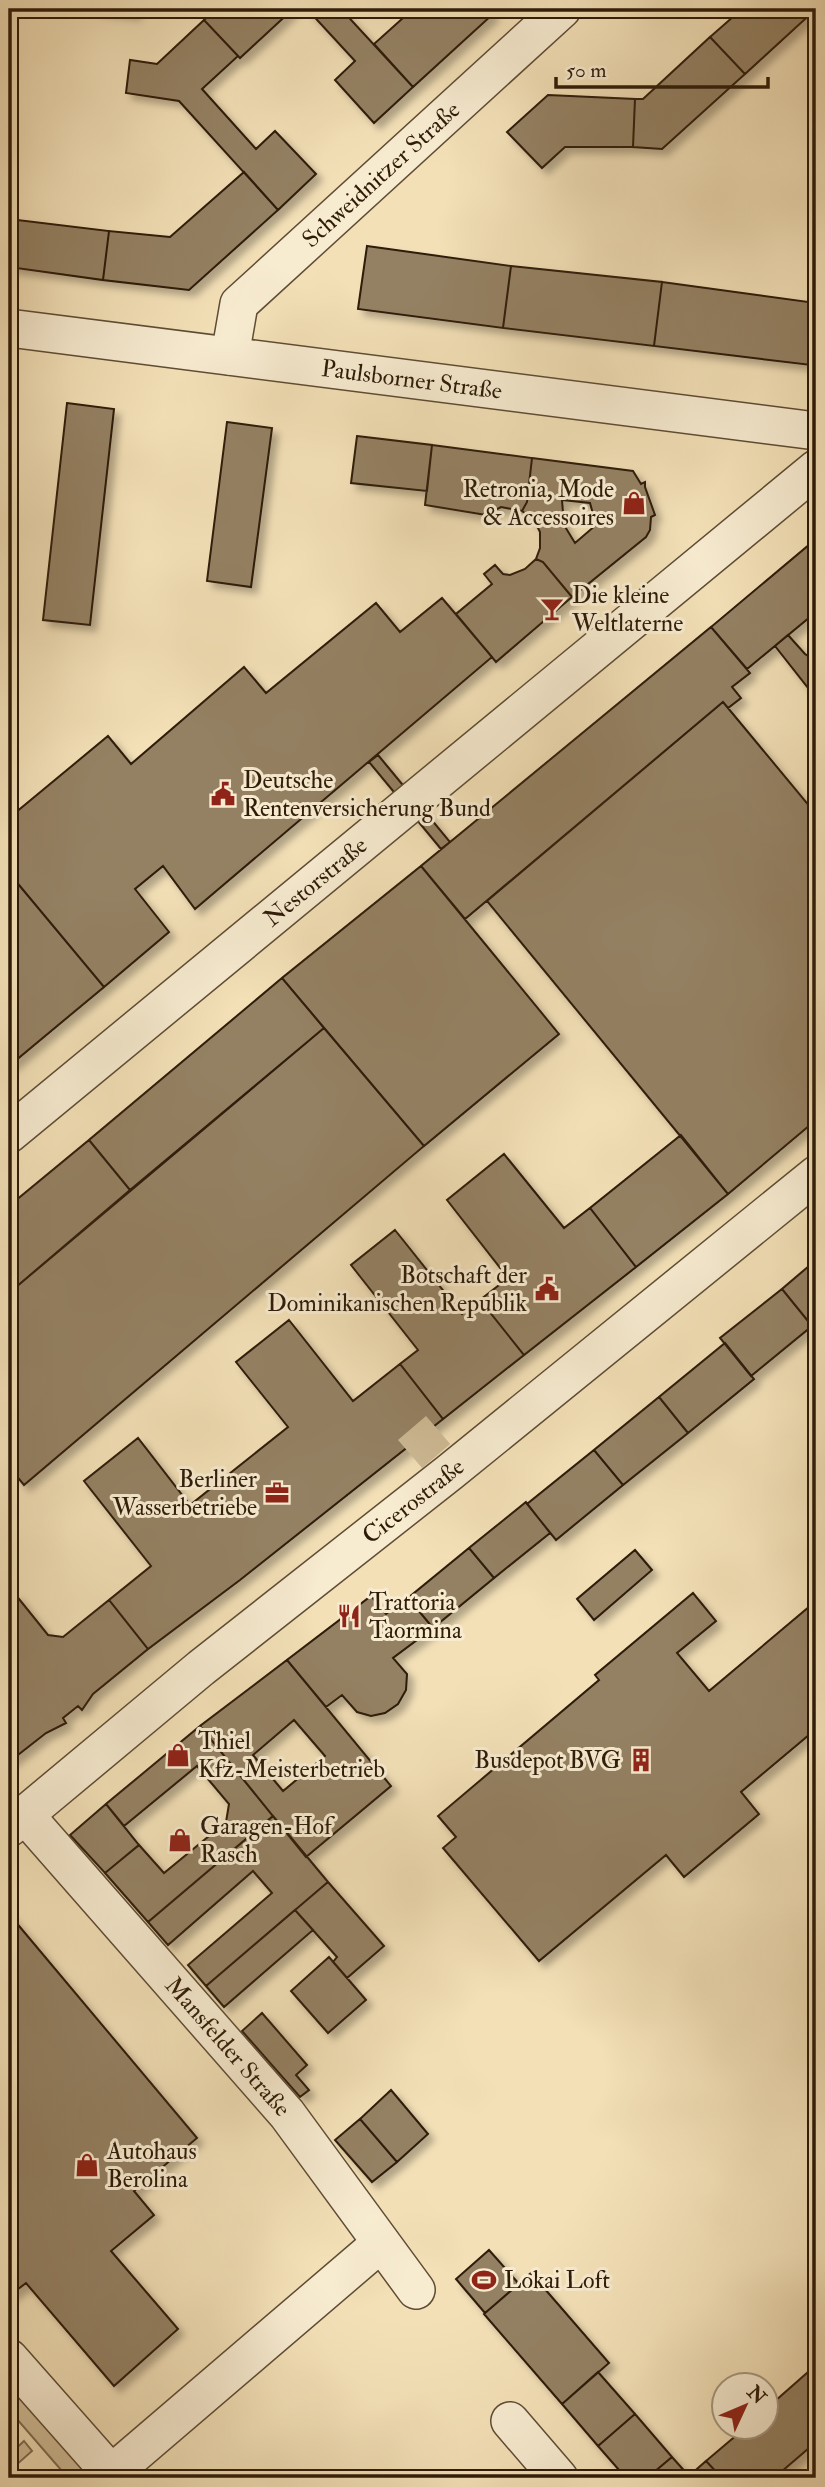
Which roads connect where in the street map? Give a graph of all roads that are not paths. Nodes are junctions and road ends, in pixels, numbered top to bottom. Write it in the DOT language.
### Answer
graph roads {
  1 [pos="562,9"];
  2 [pos="9,328"];
  3 [pos="230,356"];
  4 [pos="816,431"];
  5 [pos="816,469"];
  6 [pos="9,1134"];
  7 [pos="816,1175"];
  8 [pos="17,1822"];
  9 [pos="381,2243"];
  10 [pos="416,2290"];
  11 [pos="9,2358"];
  12 [pos="510,2421"];
  13 [pos="113,2476"];
  14 [pos="559,2478"];
  1 -- 3 [label="street, Schweidnitzer Straße"];
  2 -- 3 [label="street, Paulsborner Straße"];
  3 -- 4 [label="street, Paulsborner Straße"];
  5 -- 6 [label="street, Nestorstraße"];
  7 -- 8 [label="street, Cicerostraße"];
  8 -- 9 [label="street, Mansfelder Straße"];
  9 -- 10 [label="street, Mansfelder Straße"];
  9 -- 13 [label="street"];
  11 -- 13 [label="street"];
  12 -- 14 [label="street"];
}
